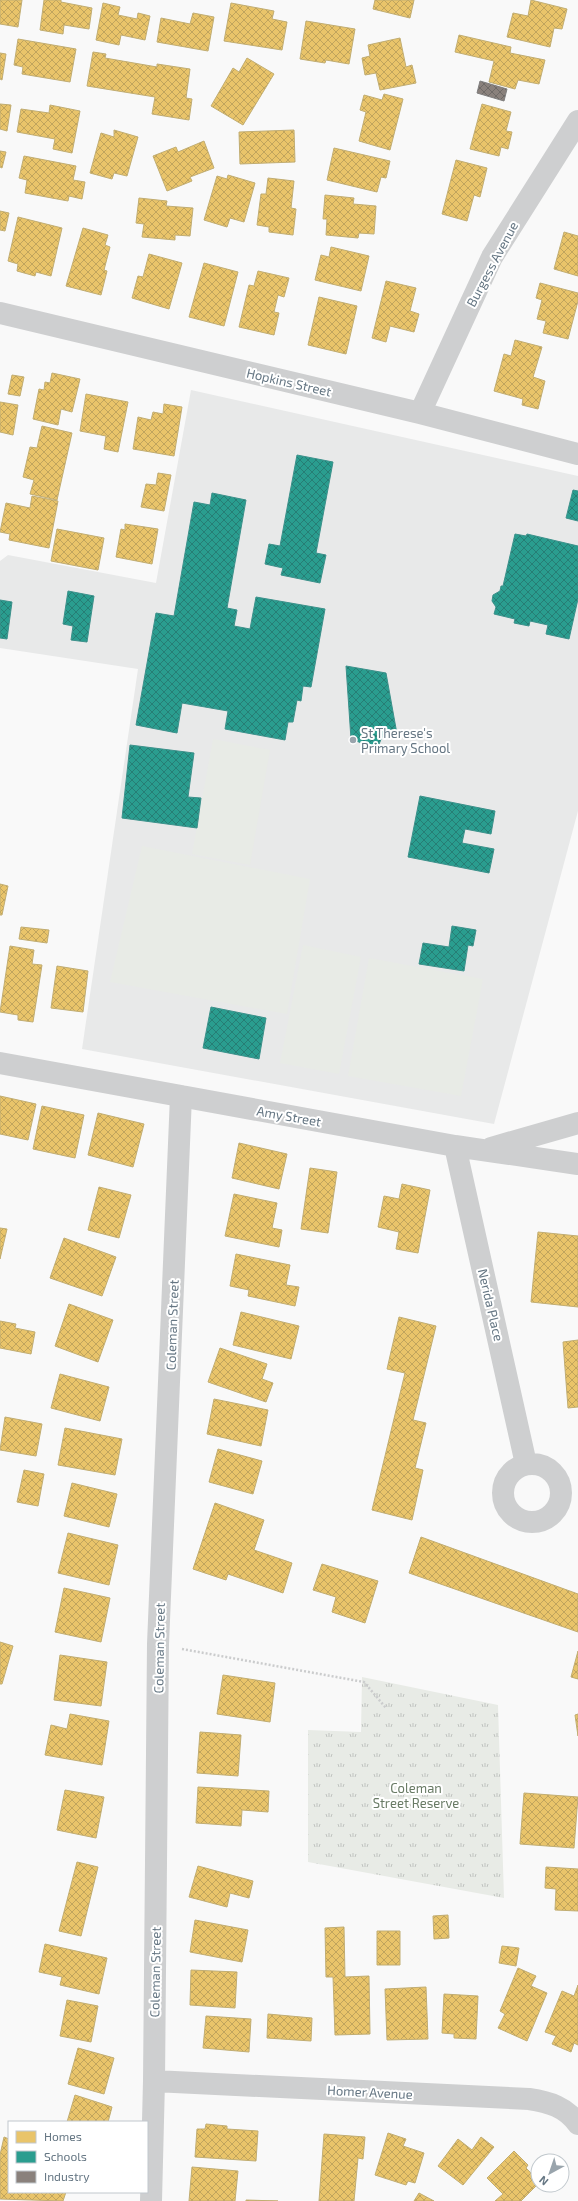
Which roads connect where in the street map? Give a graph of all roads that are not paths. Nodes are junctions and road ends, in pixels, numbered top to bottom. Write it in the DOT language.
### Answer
graph roads {
  1 [pos="578,121"];
  2 [pos="0,313"];
  3 [pos="420,413"];
  4 [pos="578,454"];
  5 [pos="0,1063"];
  6 [pos="181,1096"];
  7 [pos="578,1123"];
  8 [pos="455,1146"];
  9 [pos="484,1150"];
  10 [pos="578,1164"];
  11 [pos="526,1464"];
  12 [pos="154,2081"];
  13 [pos="578,2124"];
  14 [pos="151,2201"];
  1 -- 3 [label="street, Burgess Avenue"];
  2 -- 3 [label="street, Hopkins Street"];
  3 -- 4 [label="street, Hopkins Street"];
  5 -- 6 [label="street, Amy Street"];
  6 -- 8 [label="street, Amy Street"];
  6 -- 12 [label="street, Coleman Street"];
  7 -- 9 [label="street"];
  8 -- 9 [label="street, Amy Street"];
  8 -- 11 [label="street, Nerida Place"];
  9 -- 10 [label="street, Amy Street"];
  12 -- 13 [label="street, Homer Avenue"];
  12 -- 14 [label="street, Coleman Street"];
}
